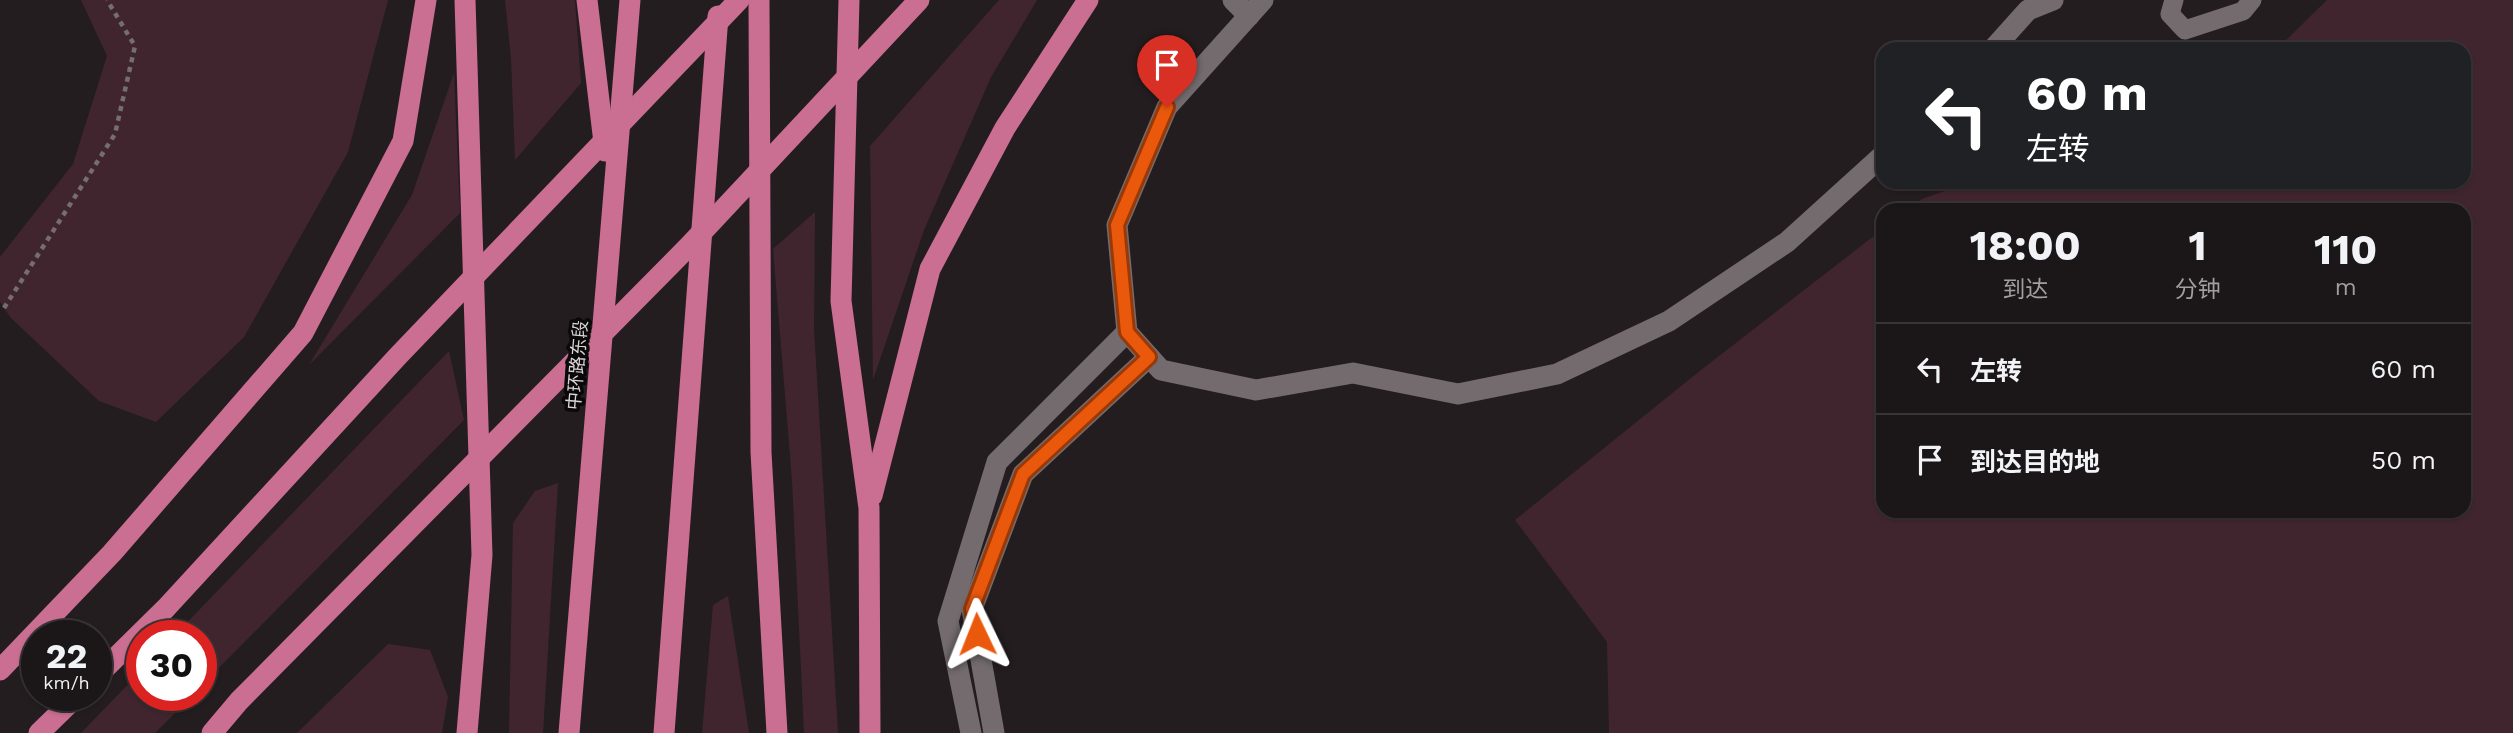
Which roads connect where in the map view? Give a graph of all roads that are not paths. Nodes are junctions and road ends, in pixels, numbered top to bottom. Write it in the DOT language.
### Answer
graph roads {
  1 [pos="426,0"];
  2 [pos="465,0"];
  3 [pos="587,0"];
  4 [pos="630,0"];
  5 [pos="720,0"];
  6 [pos="739,0"];
  7 [pos="759,0"];
  8 [pos="849,0"];
  9 [pos="919,0"];
  10 [pos="1088,0"];
  11 [pos="1233,0"];
  12 [pos="1263,0"];
  13 [pos="2053,0"];
  14 [pos="2174,0"];
  15 [pos="2252,0"];
  16 [pos="1248,16"];
  17 [pos="1999,42"];
  18 [pos="1876,161"];
  19 [pos="612,209"];
  20 [pos="1127,332"];
  21 [pos="1149,357"];
  22 [pos="869,508"];
  23 [pos="112,661"];
  24 [pos="0,670"];
  25 [pos="62,711"];
  26 [pos="39,733"];
  27 [pos="212,733"];
  28 [pos="467,733"];
  29 [pos="569,733"];
  30 [pos="664,733"];
  31 [pos="777,733"];
  32 [pos="870,733"];
  33 [pos="971,733"];
  34 [pos="994,733"];
  1 -- 24 [label="highway"];
  2 -- 28 [label="highway"];
  3 -- 19 [label="highway"];
  4 -- 19 [label="highway, 中环路东段"];
  5 -- 30 [label="highway"];
  6 -- 23 [label="highway"];
  7 -- 31 [label="highway"];
  8 -- 22 [label="highway"];
  9 -- 27 [label="highway"];
  10 -- 22 [label="highway"];
  11 -- 16 [label="street"];
  12 -- 16 [label="street"];
  13 -- 17 [label="street"];
  14 -- 15 [label="lane"];
  16 -- 20 [label="street"];
  18 -- 21 [label="street"];
  19 -- 29 [label="highway, 中环路东段"];
  20 -- 21 [label="street"];
  20 -- 33 [label="street"];
  21 -- 34 [label="street"];
  22 -- 32 [label="highway"];
  25 -- 26 [label="highway"];
}
